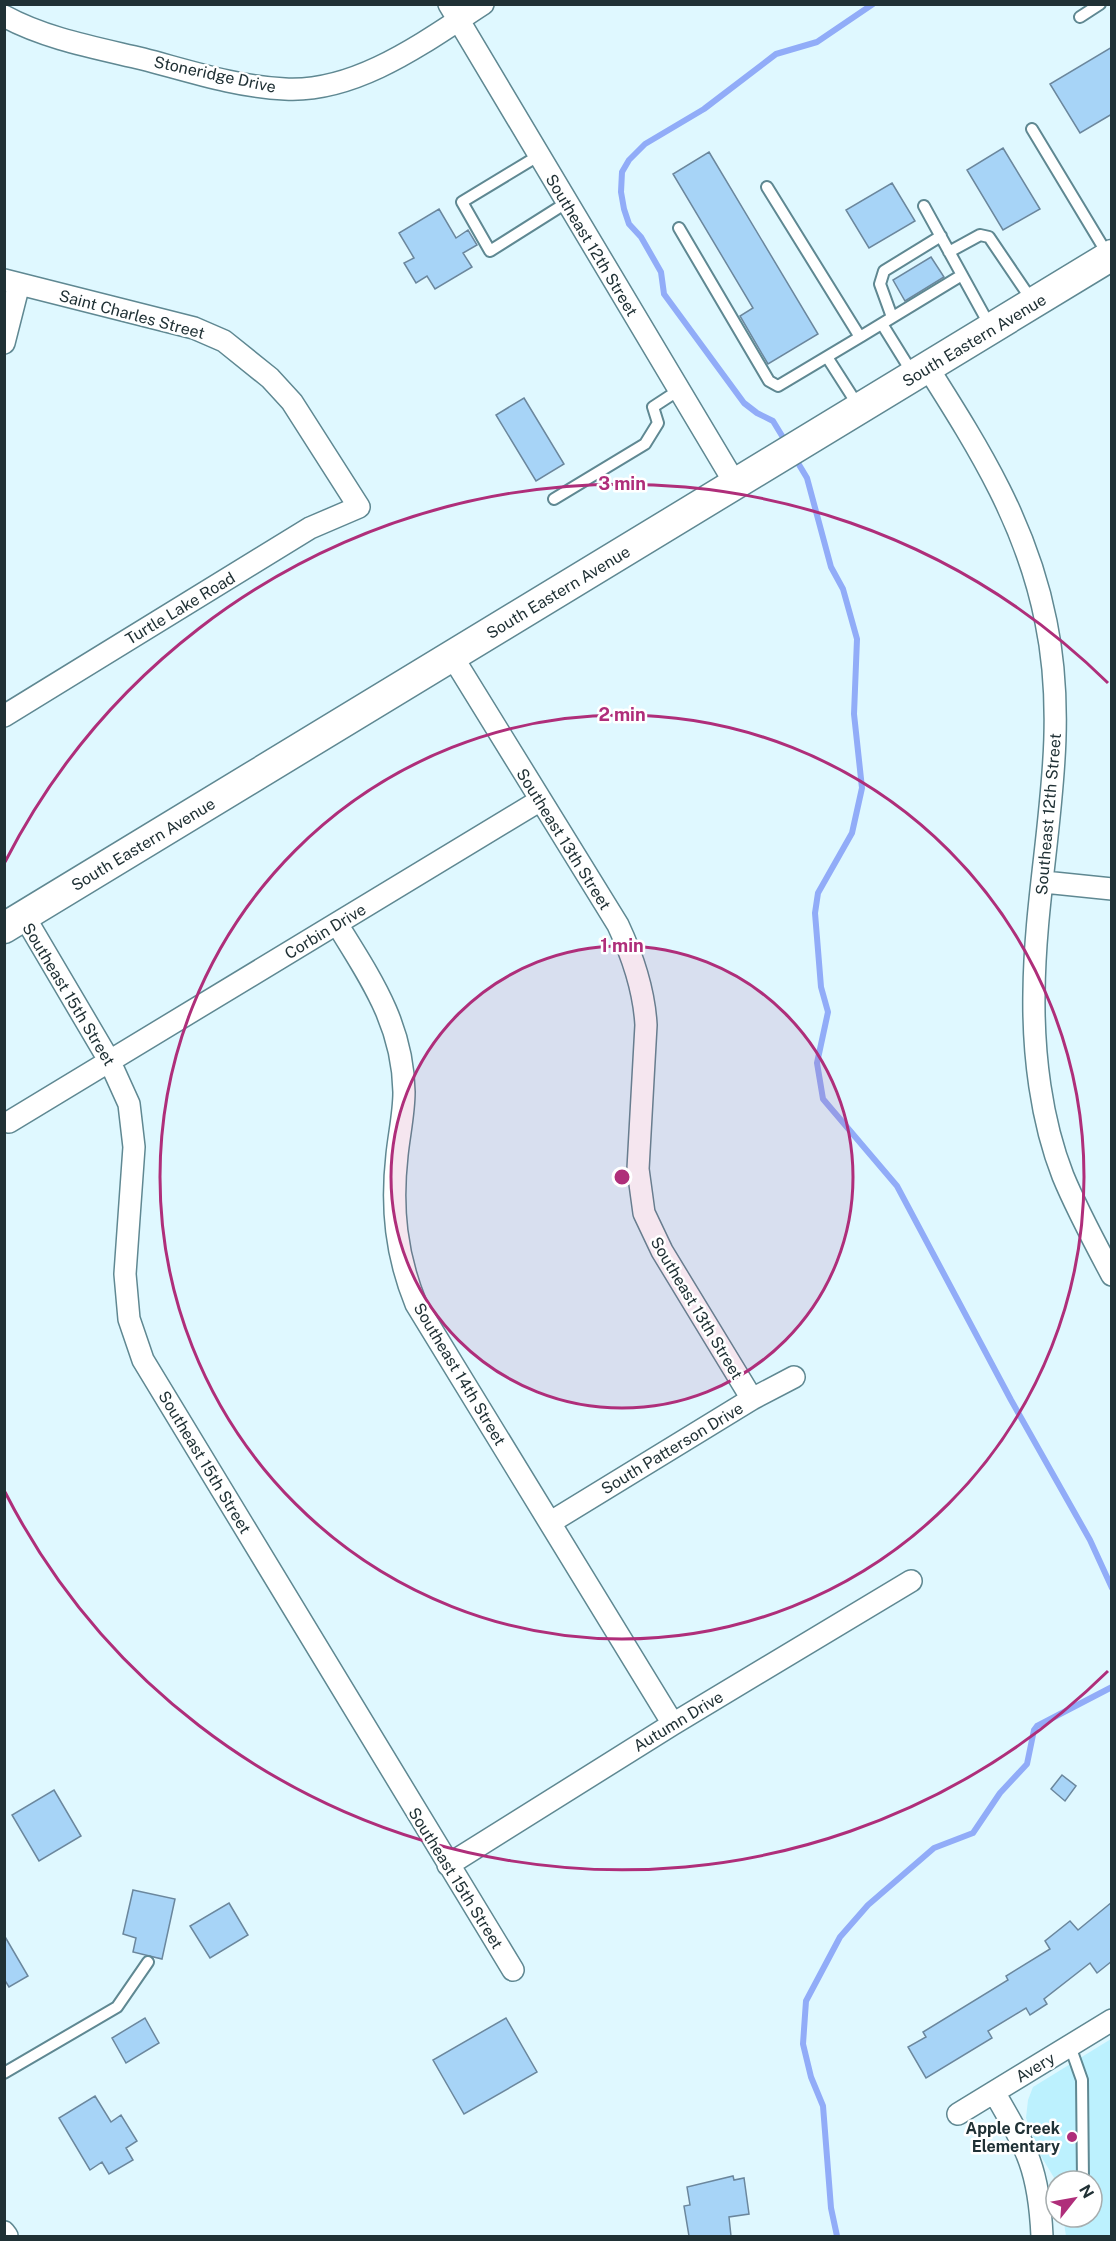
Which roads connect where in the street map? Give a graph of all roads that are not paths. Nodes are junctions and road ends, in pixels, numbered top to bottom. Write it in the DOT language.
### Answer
graph roads {
  1 [pos="483,4"];
  2 [pos="1100,4"];
  3 [pos="454,12"];
  4 [pos="4,16"];
  5 [pos="1080,17"];
  6 [pos="1032,129"];
  7 [pos="538,156"];
  8 [pos="767,187"];
  9 [pos="566,203"];
  10 [pos="924,206"];
  11 [pos="679,228"];
  12 [pos="941,236"];
  13 [pos="949,252"];
  14 [pos="1110,256"];
  15 [pos="962,275"];
  16 [pos="12,282"];
  17 [pos="1034,303"];
  18 [pos="887,320"];
  19 [pos="991,329"];
  20 [pos="860,337"];
  21 [pos="4,342"];
  22 [pos="827,357"];
  23 [pos="921,372"];
  24 [pos="679,390"];
  25 [pos="860,409"];
  26 [pos="736,485"];
  27 [pos="554,499"];
  28 [pos="359,507"];
  29 [pos="452,656"];
  30 [pos="4,716"];
  31 [pos="539,801"];
  32 [pos="1044,882"];
  33 [pos="1112,889"];
  34 [pos="14,922"];
  35 [pos="337,924"];
  36 [pos="110,1062"];
  37 [pos="9,1122"];
  38 [pos="1112,1275"];
  39 [pos="794,1377"];
  40 [pos="752,1399"];
  41 [pos="551,1522"];
  42 [pos="911,1581"];
  43 [pos="673,1724"];
  44 [pos="448,1865"];
  45 [pos="147,1962"];
  46 [pos="513,1970"];
  47 [pos="1112,2020"];
  48 [pos="1070,2046"];
  49 [pos="4,2073"];
  50 [pos="994,2091"];
  51 [pos="958,2114"];
  52 [pos="1083,2169"];
  53 [pos="1044,2192"];
  54 [pos="4,2232"];
  55 [pos="7,2236"];
  1 -- 3 [label="street, Stoneridge Drive"];
  2 -- 5 [label="lane"];
  3 -- 4 [label="street, Stoneridge Drive"];
  3 -- 7 [label="street, Southeast 12th Street"];
  6 -- 14 [label="lane"];
  7 -- 9 [label="street, Southeast 12th Street"];
  7 -- 9 [label="lane"];
  8 -- 20 [label="lane"];
  9 -- 24 [label="street, Southeast 12th Street"];
  10 -- 12 [label="lane"];
  11 -- 22 [label="lane"];
  12 -- 13 [label="lane"];
  12 -- 18 [label="lane"];
  13 -- 15 [label="lane"];
  13 -- 17 [label="lane"];
  14 -- 17 [label="main road, South Eastern Avenue"];
  15 -- 18 [label="lane"];
  15 -- 19 [label="lane"];
  16 -- 21 [label="street"];
  16 -- 28 [label="street, Saint Charles Street"];
  17 -- 19 [label="main road, South Eastern Avenue"];
  18 -- 20 [label="lane"];
  18 -- 23 [label="lane"];
  19 -- 23 [label="main road, South Eastern Avenue"];
  20 -- 22 [label="lane"];
  22 -- 25 [label="lane"];
  23 -- 25 [label="main road, South Eastern Avenue"];
  23 -- 32 [label="street, Southeast 12th Street"];
  24 -- 26 [label="street, Southeast 12th Street"];
  24 -- 27 [label="lane"];
  25 -- 26 [label="main road, South Eastern Avenue"];
  26 -- 29 [label="main road, South Eastern Avenue"];
  28 -- 30 [label="street, Turtle Lake Road"];
  29 -- 31 [label="street, Southeast 13th Street"];
  29 -- 34 [label="main road, South Eastern Avenue"];
  31 -- 35 [label="street, Corbin Drive"];
  31 -- 40 [label="street, Southeast 13th Street"];
  32 -- 33 [label="street"];
  32 -- 38 [label="street, Southeast 12th Street"];
  34 -- 36 [label="street, Southeast 15th Street"];
  35 -- 36 [label="street, Corbin Drive"];
  35 -- 41 [label="street, Southeast 14th Street"];
  36 -- 37 [label="street, Corbin Drive"];
  36 -- 44 [label="street, Southeast 15th Street"];
  39 -- 40 [label="street, South Patterson Drive"];
  40 -- 41 [label="street, South Patterson Drive"];
  41 -- 43 [label="street, Southeast 14th Street"];
  42 -- 43 [label="street, Autumn Drive"];
  43 -- 44 [label="street, Autumn Drive"];
  44 -- 46 [label="street, Southeast 15th Street"];
  45 -- 49 [label="lane"];
  47 -- 48 [label="street, Avery"];
  48 -- 50 [label="street, Avery"];
  48 -- 52 [label="lane"];
  50 -- 51 [label="street, Avery"];
  50 -- 53 [label="street"];
  54 -- 55 [label="street"];
}
